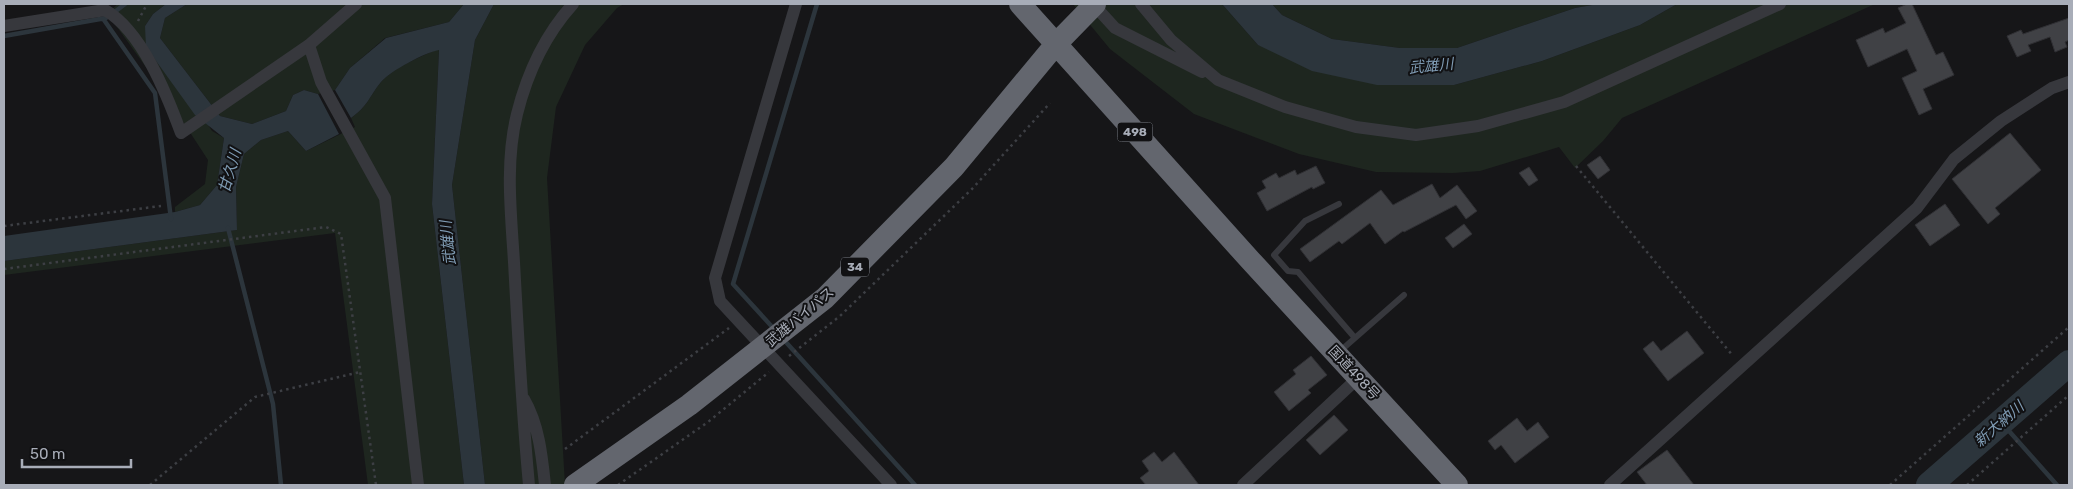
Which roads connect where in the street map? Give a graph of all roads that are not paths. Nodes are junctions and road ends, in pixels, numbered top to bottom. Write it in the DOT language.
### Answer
graph roads {
  1 [pos="356,4"];
  2 [pos="573,4"];
  3 [pos="796,4"];
  4 [pos="1020,4"];
  5 [pos="1094,4"];
  6 [pos="1141,4"];
  7 [pos="1780,4"];
  8 [pos="4,26"];
  9 [pos="1056,44"];
  10 [pos="308,45"];
  11 [pos="1218,80"];
  12 [pos="2069,82"];
  13 [pos="1339,204"];
  14 [pos="1404,294"];
  15 [pos="1355,338"];
  16 [pos="1336,355"];
  17 [pos="1358,378"];
  18 [pos="521,393"];
  19 [pos="416,470"];
  20 [pos="412,485"];
  21 [pos="418,485"];
  22 [pos="529,485"];
  23 [pos="545,485"];
  24 [pos="575,485"];
  25 [pos="891,485"];
  26 [pos="1243,485"];
  27 [pos="1457,485"];
  28 [pos="1610,485"];
  1 -- 10 [label="street"];
  2 -- 18 [label="street"];
  3 -- 25 [label="street"];
  4 -- 9 [label="highway, 498"];
  5 -- 9 [label="highway, 武雄バイパス / 34"];
  5 -- 11 [label="street"];
  6 -- 11 [label="street"];
  7 -- 11 [label="street"];
  8 -- 10 [label="street"];
  9 -- 16 [label="highway, 国道498号 / 498"];
  9 -- 24 [label="highway, 武雄バイパス / 34"];
  10 -- 19 [label="street"];
  12 -- 28 [label="street"];
  13 -- 15 [label="lane"];
  14 -- 15 [label="lane"];
  15 -- 16 [label="lane"];
  16 -- 17 [label="highway, 国道498号 / 498"];
  17 -- 26 [label="street"];
  17 -- 27 [label="highway, 国道498号 / 498"];
  18 -- 22 [label="street"];
  18 -- 23 [label="street"];
  19 -- 20 [label="street"];
  19 -- 21 [label="street"];
}
